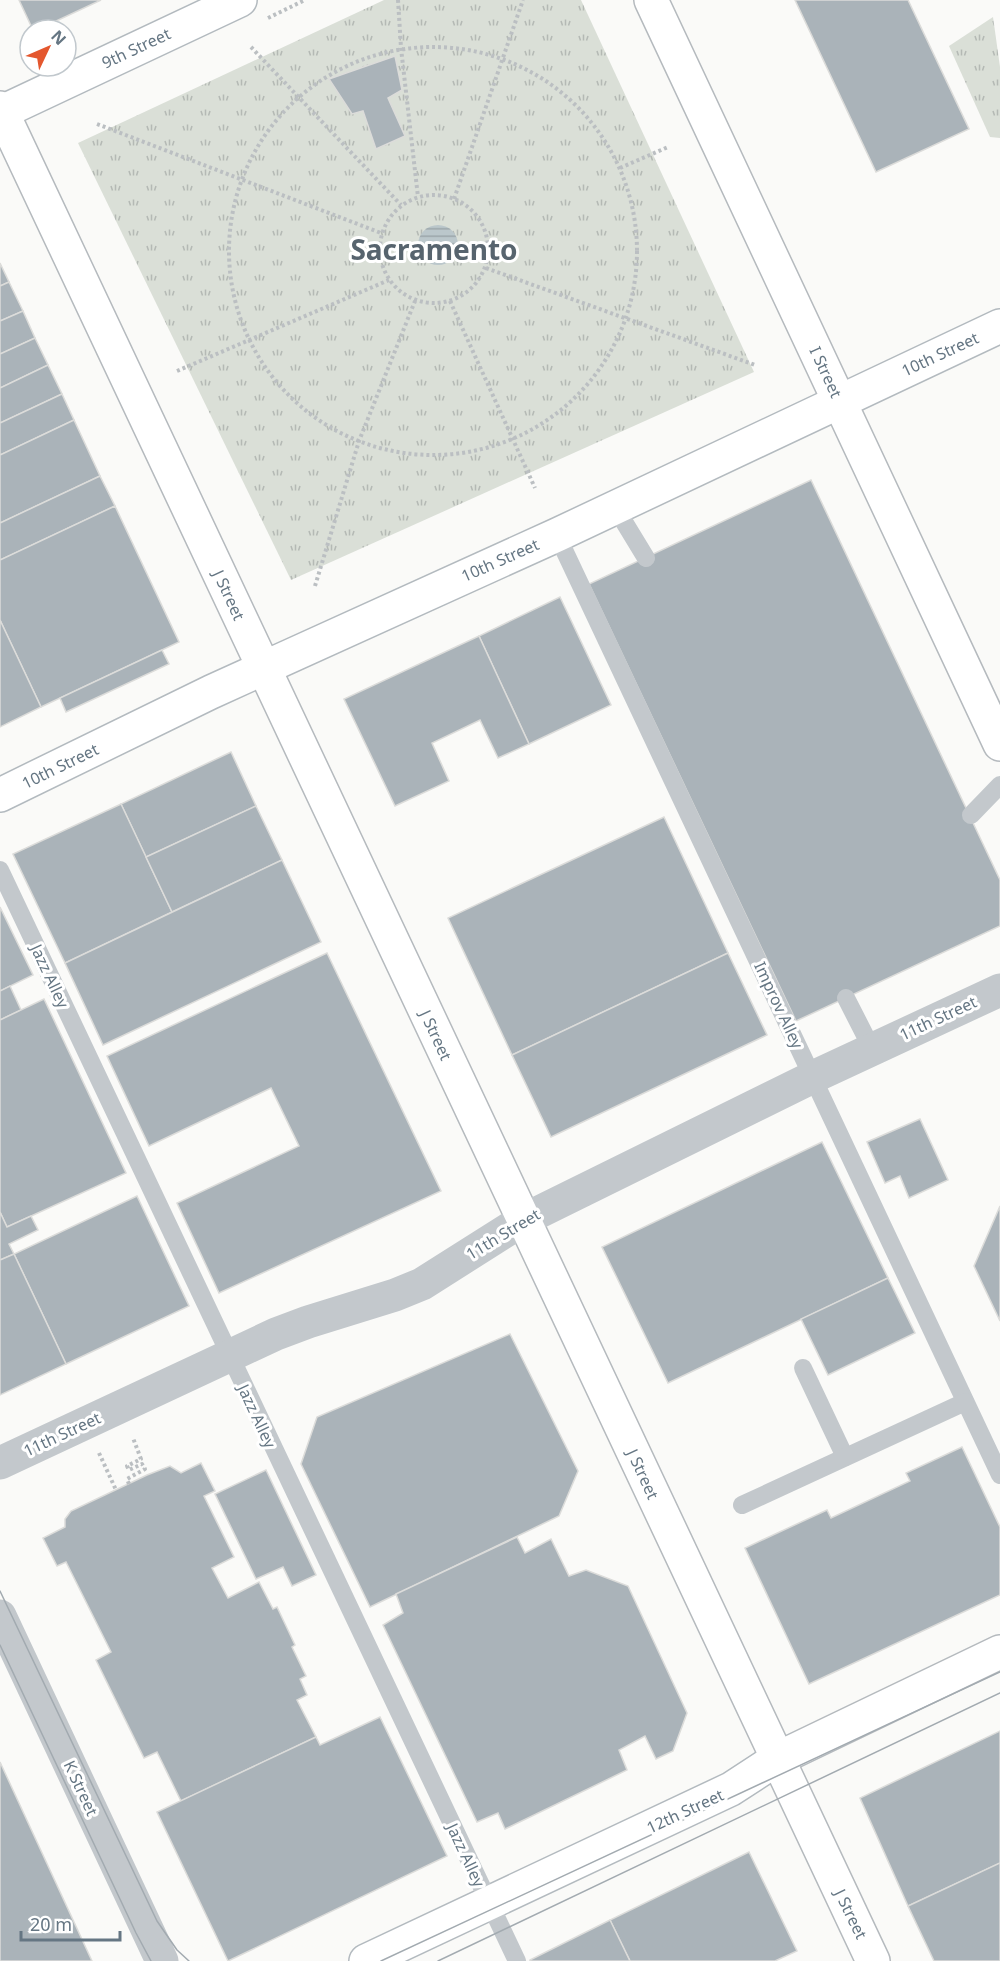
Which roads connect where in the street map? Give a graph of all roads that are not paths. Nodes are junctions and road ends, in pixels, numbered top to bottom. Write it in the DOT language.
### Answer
graph roads {
  1 [pos="240,0"];
  2 [pos="651,0"];
  3 [pos="1,111"];
  4 [pos="1000,326"];
  5 [pos="841,401"];
  6 [pos="615,507"];
  7 [pos="557,535"];
  8 [pos="646,558"];
  9 [pos="264,668"];
  10 [pos="1000,744"];
  11 [pos="1000,785"];
  12 [pos="0,795"];
  13 [pos="970,815"];
  14 [pos="0,870"];
  15 [pos="1000,990"];
  16 [pos="846,998"];
  17 [pos="872,1049"];
  18 [pos="813,1077"];
  19 [pos="523,1220"];
  20 [pos="230,1357"];
  21 [pos="803,1368"];
  22 [pos="965,1402"];
  23 [pos="845,1458"];
  24 [pos="0,1463"];
  25 [pos="1000,1475"];
  26 [pos="742,1505"];
  27 [pos="0,1616"];
  28 [pos="1000,1652"];
  29 [pos="777,1759"];
  30 [pos="489,1903"];
  31 [pos="162,1961"];
  32 [pos="366,1961"];
  33 [pos="516,1961"];
  34 [pos="873,1961"];
  1 -- 3 [label="main road, 9th Street"];
  2 -- 5 [label="main road, I Street"];
  3 -- 9 [label="main road, J Street"];
  4 -- 5 [label="main road, 10th Street"];
  5 -- 6 [label="main road, 10th Street"];
  5 -- 10 [label="main road, I Street"];
  6 -- 7 [label="main road, 10th Street"];
  6 -- 8 [label="lane"];
  7 -- 9 [label="main road, 10th Street"];
  7 -- 18 [label="lane, Improv Alley"];
  9 -- 12 [label="main road, 10th Street"];
  9 -- 19 [label="main road, J Street"];
  11 -- 13 [label="lane"];
  14 -- 20 [label="lane, Jazz Alley"];
  15 -- 17 [label="street, 11th Street"];
  16 -- 17 [label="lane"];
  17 -- 18 [label="street, 11th Street"];
  18 -- 19 [label="street, 11th Street"];
  18 -- 22 [label="lane, Improv Alley"];
  19 -- 20 [label="street, 11th Street"];
  19 -- 29 [label="main road, J Street"];
  20 -- 24 [label="street, 11th Street"];
  20 -- 30 [label="lane, Jazz Alley"];
  21 -- 23 [label="lane"];
  22 -- 23 [label="lane"];
  22 -- 25 [label="lane, Improv Alley"];
  23 -- 26 [label="lane"];
  27 -- 31 [label="street, K Street"];
  28 -- 29 [label="main road, 12th Street"];
  29 -- 30 [label="main road, 12th Street"];
  29 -- 34 [label="main road, J Street"];
  30 -- 32 [label="main road, 12th Street"];
  30 -- 33 [label="lane, Jazz Alley"];
}
